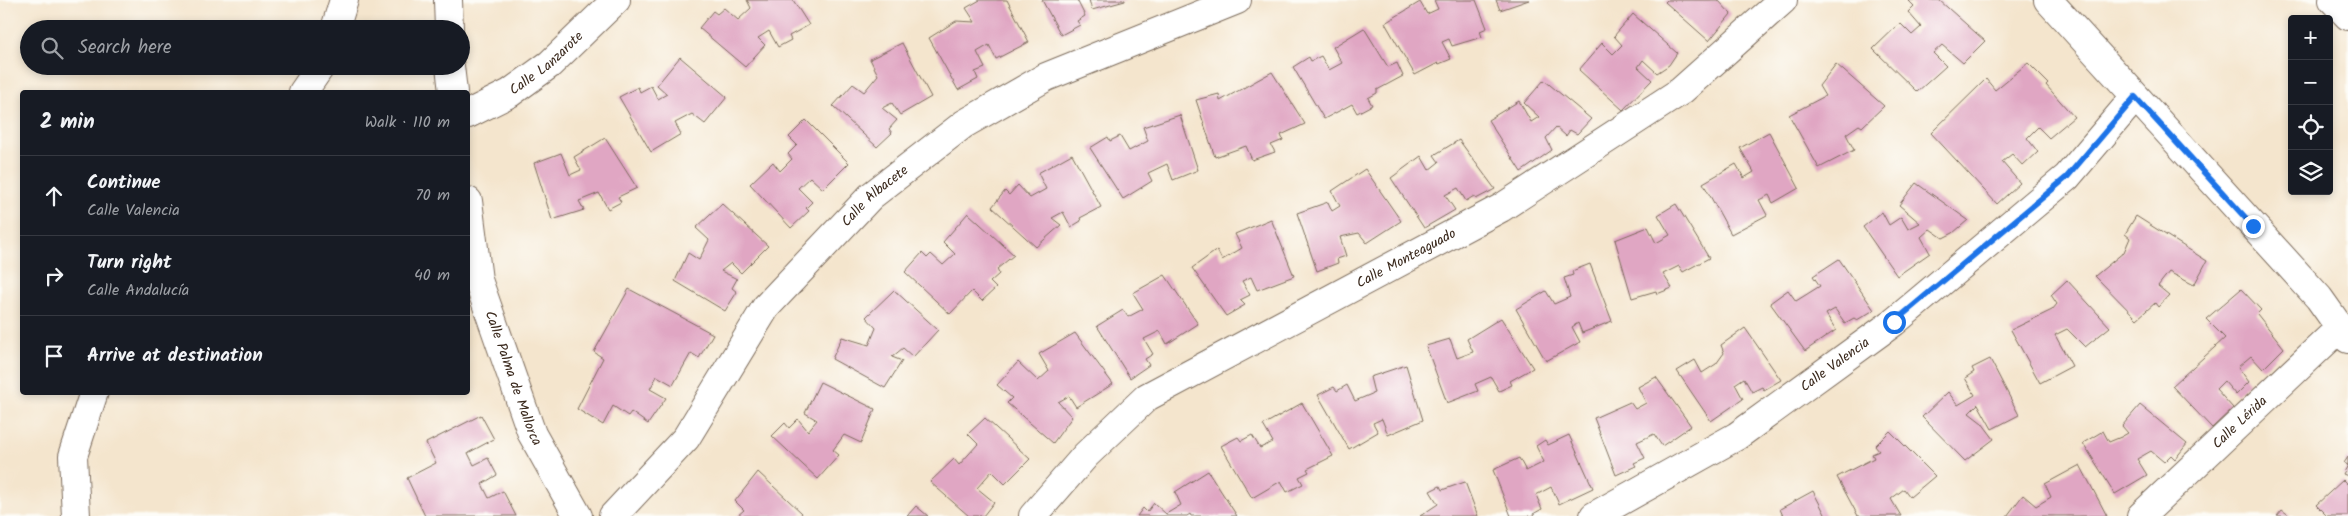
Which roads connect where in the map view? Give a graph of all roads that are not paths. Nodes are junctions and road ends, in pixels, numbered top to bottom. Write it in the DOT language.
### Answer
graph roads {
  1 [pos="344,0"];
  2 [pos="448,0"];
  3 [pos="616,0"];
  4 [pos="1237,0"];
  5 [pos="1783,0"];
  6 [pos="2048,0"];
  7 [pos="2333,0"];
  8 [pos="2348,16"];
  9 [pos="338,20"];
  10 [pos="449,20"];
  11 [pos="315,75"];
  12 [pos="451,75"];
  13 [pos="304,90"];
  14 [pos="453,90"];
  15 [pos="2135,97"];
  16 [pos="470,113"];
  17 [pos="470,217"];
  18 [pos="2344,334"];
  19 [pos="93,395"];
  20 [pos="76,516"];
  21 [pos="578,516"];
  22 [pos="613,516"];
  23 [pos="1033,516"];
  24 [pos="1594,516"];
  25 [pos="2141,516"];
  1 -- 9 [label="street"];
  2 -- 10 [label="street"];
  3 -- 16 [label="street, Calle Lanzarote"];
  4 -- 22 [label="street, Calle Albacete"];
  5 -- 23 [label="street, Calle Monteaguado"];
  6 -- 15 [label="street"];
  7 -- 8 [label="street"];
  11 -- 13 [label="street"];
  12 -- 14 [label="street"];
  15 -- 18 [label="street"];
  15 -- 24 [label="street, Calle Valencia"];
  17 -- 21 [label="street, Calle Palma de Mallorca"];
  18 -- 25 [label="street, Calle Lérida"];
  19 -- 20 [label="street"];
}
